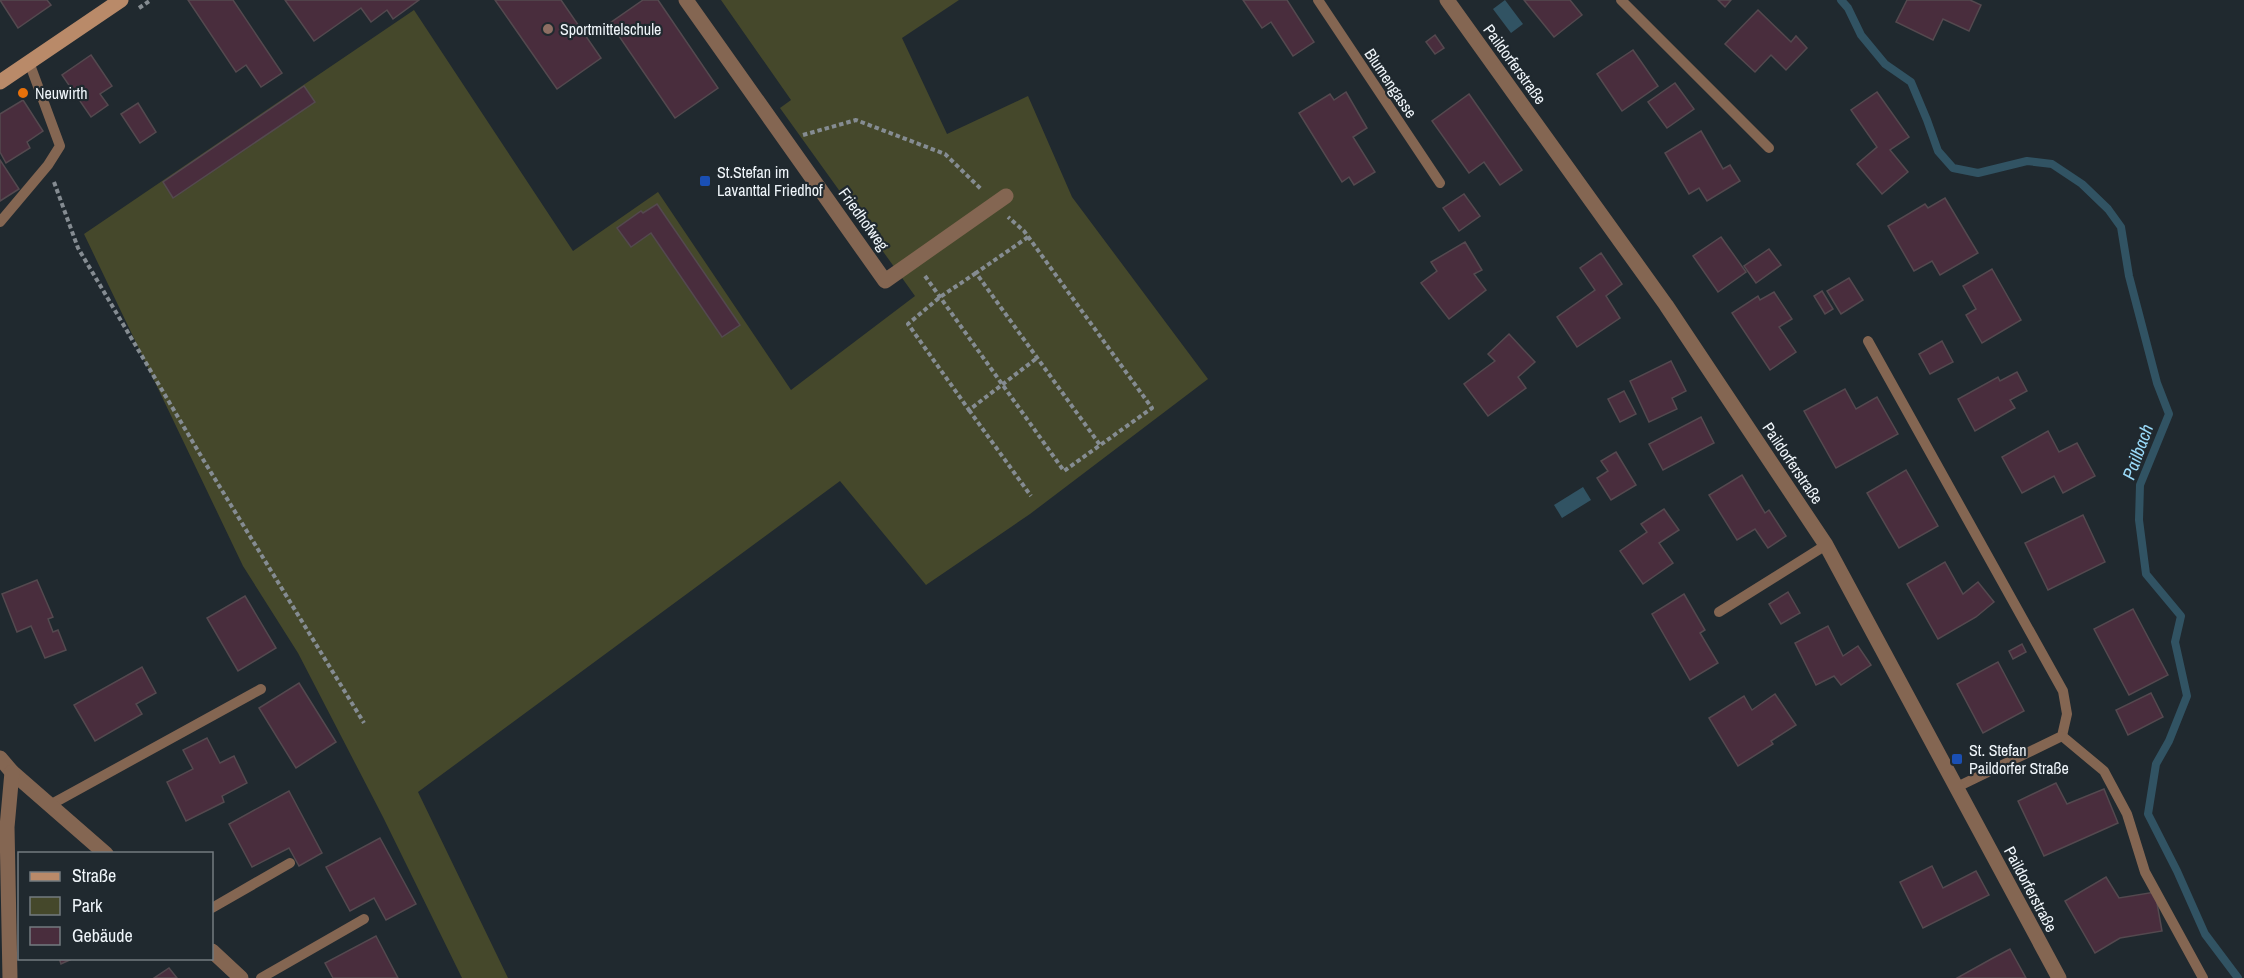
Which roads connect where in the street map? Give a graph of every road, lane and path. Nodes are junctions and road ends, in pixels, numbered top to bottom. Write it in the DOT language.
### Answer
graph roads {
  1 [pos="121,0"];
  2 [pos="686,0"];
  3 [pos="1318,0"];
  4 [pos="1621,0"];
  5 [pos="1449,1"];
  6 [pos="29,62"];
  7 [pos="0,82"];
  8 [pos="785,140"];
  9 [pos="1769,148"];
  10 [pos="48,165"];
  11 [pos="1440,183"];
  12 [pos="1001,200"];
  13 [pos="0,222"];
  14 [pos="1028,237"];
  15 [pos="914,261"];
  16 [pos="976,273"];
  17 [pos="940,297"];
  18 [pos="1868,340"];
  19 [pos="1037,358"];
  20 [pos="1003,385"];
  21 [pos="969,410"];
  22 [pos="1100,445"];
  23 [pos="1031,496"];
  24 [pos="1826,545"];
  25 [pos="1719,612"];
  26 [pos="261,689"];
  27 [pos="364,723"];
  28 [pos="2062,736"];
  29 [pos="0,758"];
  30 [pos="12,772"];
  31 [pos="1957,787"];
  32 [pos="50,805"];
  33 [pos="104,852"];
  34 [pos="290,863"];
  35 [pos="213,907"];
  36 [pos="364,919"];
  37 [pos="5,951"];
  38 [pos="213,952"];
  39 [pos="10,978"];
  40 [pos="241,978"];
  41 [pos="261,978"];
  42 [pos="2059,978"];
  43 [pos="2203,978"];
  1 -- 6 [label="main road"];
  2 -- 8 [label="street, Friedhofweg"];
  3 -- 11 [label="lane, Blumengasse"];
  4 -- 9 [label="lane"];
  5 -- 24 [label="street, Paildorferstraße"];
  6 -- 7 [label="main road"];
  6 -- 10 [label="lane"];
  8 -- 12 [label="path"];
  8 -- 15 [label="street, Friedhofweg"];
  10 -- 13 [label="lane"];
  10 -- 27 [label="path"];
  12 -- 14 [label="path"];
  12 -- 15 [label="street, Friedhofweg"];
  14 -- 16 [label="path"];
  14 -- 22 [label="path"];
  15 -- 17 [label="path"];
  16 -- 17 [label="path"];
  16 -- 19 [label="path"];
  17 -- 20 [label="path"];
  17 -- 21 [label="path"];
  18 -- 28 [label="lane"];
  19 -- 20 [label="path"];
  19 -- 22 [label="path"];
  20 -- 21 [label="path"];
  20 -- 22 [label="path"];
  21 -- 23 [label="path"];
  24 -- 25 [label="lane"];
  24 -- 31 [label="street, Paildorferstraße"];
  26 -- 32 [label="lane"];
  28 -- 31 [label="lane"];
  28 -- 43 [label="lane"];
  29 -- 30 [label="street"];
  30 -- 32 [label="street"];
  30 -- 37 [label="street"];
  31 -- 42 [label="street, Paildorferstraße"];
  32 -- 33 [label="street"];
  34 -- 35 [label="lane"];
  36 -- 41 [label="lane"];
  37 -- 39 [label="street"];
  38 -- 40 [label="street"];
}
